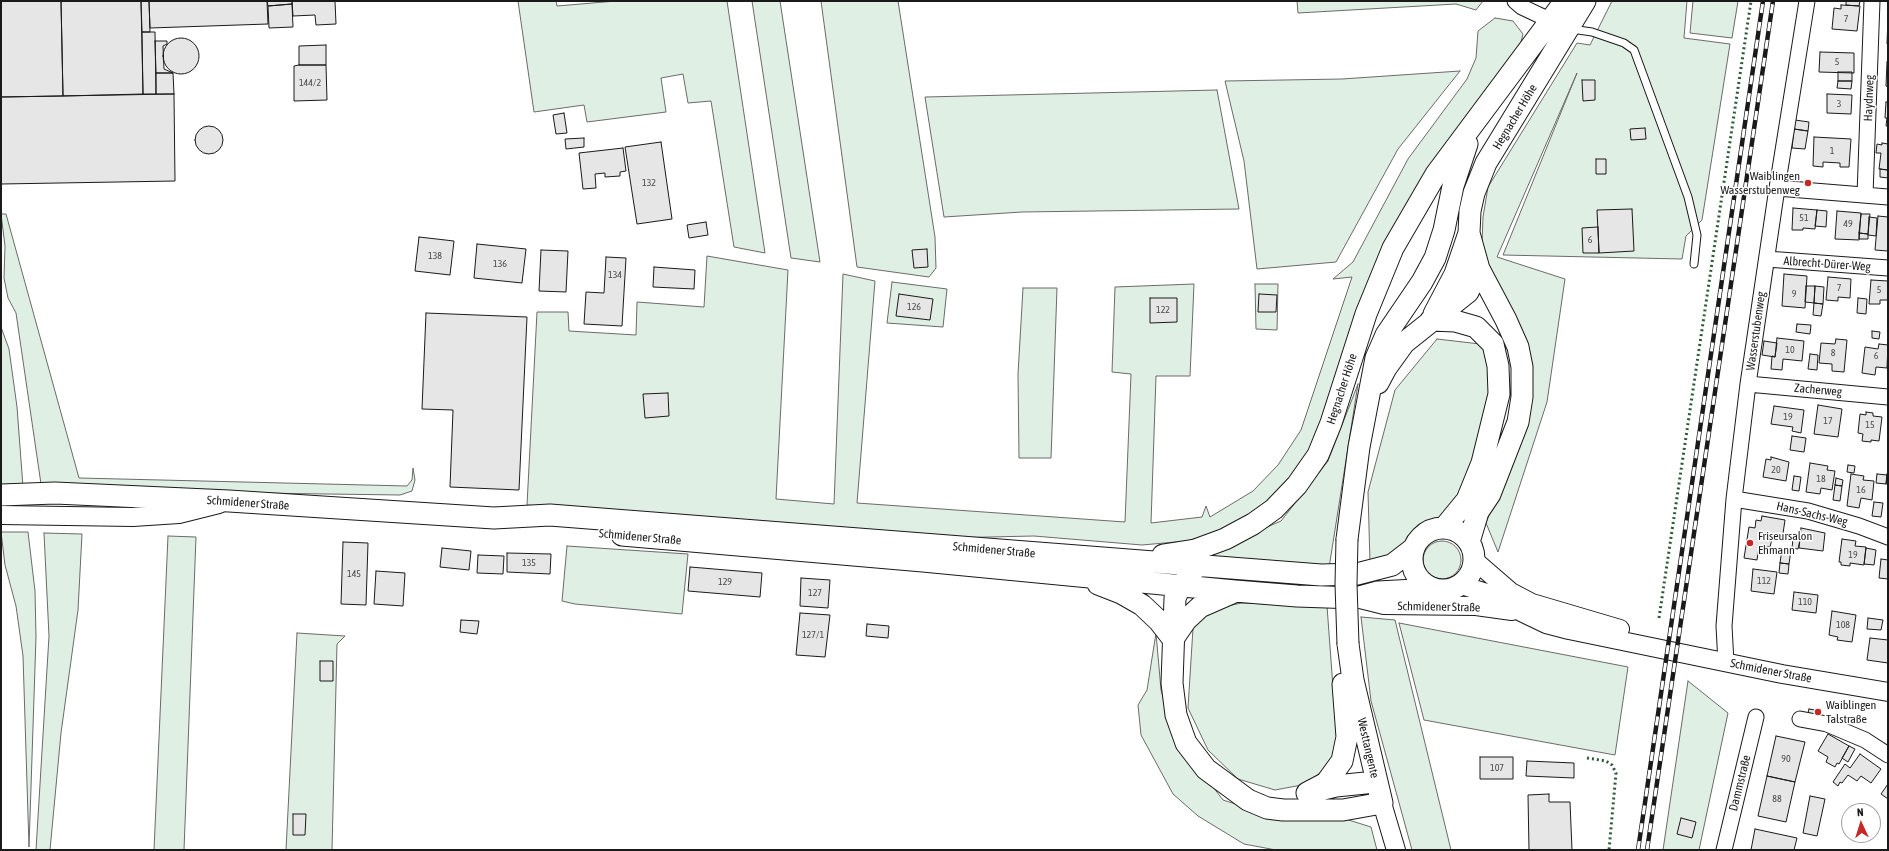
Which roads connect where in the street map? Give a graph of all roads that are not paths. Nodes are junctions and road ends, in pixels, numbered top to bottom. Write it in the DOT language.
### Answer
graph roads {
  1 [pos="1515,1"];
  2 [pos="1565,1"];
  3 [pos="1585,1"];
  4 [pos="1807,1"];
  5 [pos="1872,1"];
  6 [pos="1560,25"];
  7 [pos="1472,128"];
  8 [pos="1777,188"];
  9 [pos="1865,195"];
  10 [pos="1888,197"];
  11 [pos="1470,233"];
  12 [pos="1767,260"];
  13 [pos="1694,264"];
  14 [pos="1888,268"];
  15 [pos="1479,269"];
  16 [pos="1431,320"];
  17 [pos="1748,384"];
  18 [pos="1888,397"];
  19 [pos="1368,402"];
  20 [pos="1,495"];
  21 [pos="1734,499"];
  22 [pos="229,501"];
  23 [pos="1,515"];
  24 [pos="1444,528"];
  25 [pos="1888,538"];
  26 [pos="787,541"];
  27 [pos="1414,548"];
  28 [pos="1472,551"];
  29 [pos="1131,561"];
  30 [pos="1201,566"];
  31 [pos="1080,576"];
  32 [pos="1461,585"];
  33 [pos="1181,586"];
  34 [pos="1434,589"];
  35 [pos="1235,592"];
  36 [pos="1356,598"];
  37 [pos="1523,613"];
  38 [pos="1173,639"];
  39 [pos="1654,646"];
  40 [pos="1349,648"];
  41 [pos="1726,663"];
  42 [pos="1888,692"];
  43 [pos="1756,716"];
  44 [pos="1800,719"];
  45 [pos="1888,755"];
  46 [pos="1376,782"];
  47 [pos="1228,787"];
  48 [pos="1307,793"];
  49 [pos="1382,803"];
  50 [pos="1396,850"];
  51 [pos="1724,850"];
  1 -- 6 [label="street"];
  2 -- 6 [label="main road, Hegnacher Höhe"];
  3 -- 6 [label="main road, Hegnacher Höhe"];
  4 -- 8 [label="street, Wasserstubenweg"];
  5 -- 9 [label="street, Haydnweg"];
  6 -- 7 [label="main road, Hegnacher Höhe"];
  6 -- 11 [label="main road, Hegnacher Höhe"];
  6 -- 13 [label="lane"];
  7 -- 19 [label="main road, Hegnacher Höhe"];
  7 -- 29 [label="main road, Hegnacher Höhe"];
  8 -- 9 [label="street"];
  8 -- 12 [label="street, Wasserstubenweg"];
  9 -- 10 [label="street"];
  11 -- 15 [label="main road, Hegnacher Höhe"];
  11 -- 16 [label="main road, Hegnacher Höhe"];
  12 -- 14 [label="street, Albrecht-Dürer-Weg"];
  12 -- 17 [label="street, Wasserstubenweg"];
  15 -- 16 [label="main road, Hegnacher Höhe"];
  15 -- 28 [label="main road, Hegnacher Höhe"];
  16 -- 19 [label="main road, Hegnacher Höhe"];
  16 -- 24 [label="main road"];
  17 -- 18 [label="street, Zacherweg"];
  17 -- 21 [label="street, Wasserstubenweg"];
  19 -- 40 [label="main road, Hegnacher Höhe, bridge"];
  20 -- 22 [label="main road, Schmidener Straße"];
  21 -- 25 [label="street, Hans-Sachs-Weg"];
  21 -- 41 [label="street, Wasserstubenweg"];
  22 -- 23 [label="street"];
  22 -- 26 [label="main road, Schmidener Straße"];
  24 -- 27 [label="main road"];
  24 -- 28 [label="main road"];
  26 -- 29 [label="main road, Schmidener Straße"];
  26 -- 31 [label="main road, Schmidener Straße"];
  27 -- 30 [label="main road, Schmidener Straße"];
  27 -- 34 [label="main road"];
  28 -- 32 [label="main road"];
  28 -- 39 [label="street, Schmidener Straße"];
  29 -- 30 [label="main road, Schmidener Straße"];
  30 -- 33 [label="main road"];
  31 -- 33 [label="main road, Schmidener Straße"];
  31 -- 38 [label="main road, Schmidener Straße"];
  32 -- 34 [label="main road"];
  32 -- 37 [label="street, Schmidener Straße"];
  33 -- 35 [label="main road, Schmidener Straße"];
  33 -- 38 [label="main road"];
  34 -- 36 [label="main road, Schmidener Straße"];
  35 -- 36 [label="main road, Schmidener Straße"];
  35 -- 38 [label="main road"];
  36 -- 37 [label="street, Schmidener Straße"];
  37 -- 39 [label="street, Schmidener Straße"];
  38 -- 47 [label="main road"];
  39 -- 41 [label="street, Schmidener Straße"];
  40 -- 46 [label="main road, Westtangente"];
  40 -- 48 [label="main road"];
  41 -- 42 [label="street, Schmidener Straße"];
  43 -- 51 [label="street, Dammstraße"];
  44 -- 45 [label="street"];
  46 -- 48 [label="main road"];
  46 -- 49 [label="main road, Westtangente"];
  47 -- 48 [label="main road"];
  47 -- 49 [label="main road"];
  49 -- 50 [label="street, Westtangente"];
}
